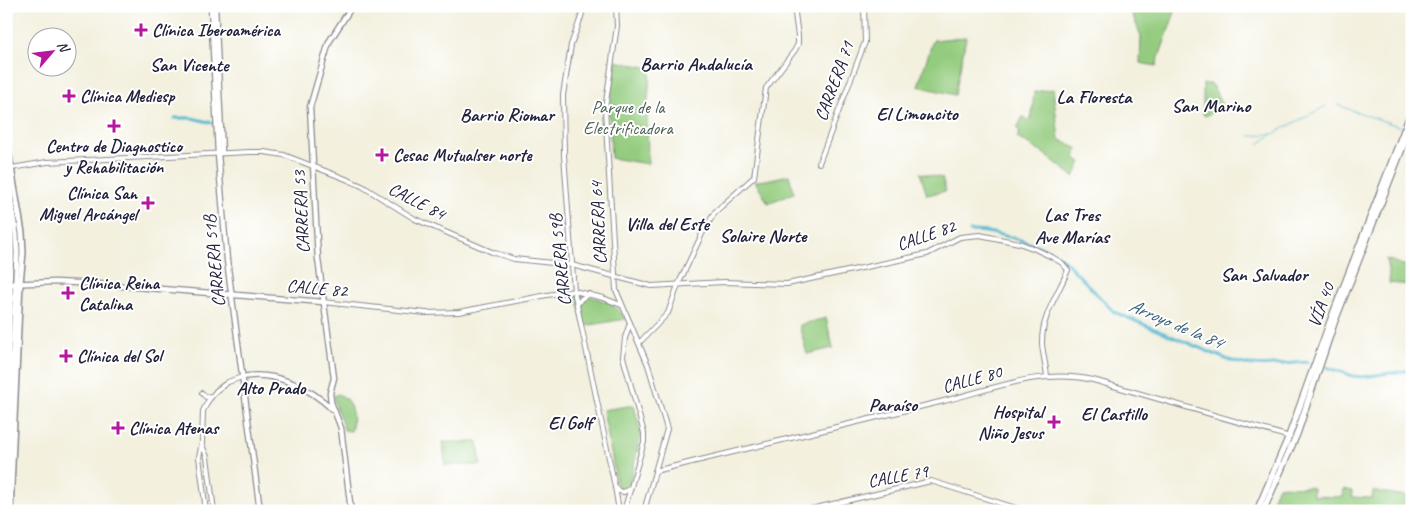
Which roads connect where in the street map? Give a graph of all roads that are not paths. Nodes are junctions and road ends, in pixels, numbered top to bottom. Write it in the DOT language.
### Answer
graph roads {
  1 [pos="211,6"];
  2 [pos="215,6"];
  3 [pos="352,6"];
  4 [pos="584,6"];
  5 [pos="616,6"];
  6 [pos="794,6"];
  7 [pos="864,6"];
  8 [pos="1412,110"];
  9 [pos="1412,123"];
  10 [pos="6,138"];
  11 [pos="220,153"];
  12 [pos="819,163"];
  13 [pos="312,166"];
  14 [pos="9,168"];
  15 [pos="6,180"];
  16 [pos="21,224"];
  17 [pos="14,225"];
  18 [pos="572,264"];
  19 [pos="614,277"];
  20 [pos="816,279"];
  21 [pos="17,283"];
  22 [pos="6,284"];
  23 [pos="678,285"];
  24 [pos="574,291"];
  25 [pos="590,294"];
  26 [pos="231,295"];
  27 [pos="323,302"];
  28 [pos="621,305"];
  29 [pos="577,306"];
  30 [pos="630,323"];
  31 [pos="639,343"];
  32 [pos="1048,376"];
  33 [pos="242,377"];
  34 [pos="202,393"];
  35 [pos="211,396"];
  36 [pos="334,411"];
  37 [pos="1292,437"];
  38 [pos="202,443"];
  39 [pos="199,457"];
  40 [pos="207,457"];
  41 [pos="655,471"];
  42 [pos="1273,481"];
  43 [pos="616,487"];
  44 [pos="630,487"];
  45 [pos="212,495"];
  46 [pos="204,496"];
  47 [pos="1412,503"];
  48 [pos="6,505"];
  49 [pos="10,511"];
  50 [pos="206,511"];
  51 [pos="214,511"];
  52 [pos="260,511"];
  53 [pos="351,511"];
  54 [pos="619,511"];
  55 [pos="624,511"];
  56 [pos="644,511"];
  57 [pos="803,511"];
  58 [pos="1026,511"];
  59 [pos="1257,511"];
  60 [pos="1263,511"];
  61 [pos="1409,511"];
  1 -- 11 [label="main road, CARRERA 51B"];
  2 -- 11 [label="main road, CARRERA 51B"];
  3 -- 13 [label="main road, CARRERA 53"];
  4 -- 18 [label="street, CARRERA 59B"];
  5 -- 19 [label="street, CARRERA 64"];
  6 -- 23 [label="street"];
  7 -- 12 [label="street, CARRERA 71"];
  8 -- 37 [label="highway, VÍA 40"];
  9 -- 37 [label="highway, VÍA 40"];
  10 -- 14 [label="main road"];
  11 -- 13 [label="street, CALLE 84"];
  11 -- 14 [label="street, CALLE 84"];
  11 -- 26 [label="main road, CARRERA 51B"];
  13 -- 18 [label="street, CALLE 84"];
  13 -- 27 [label="main road, CARRERA 53"];
  14 -- 16 [label="main road"];
  15 -- 17 [label="main road"];
  16 -- 17 [label="main road"];
  16 -- 21 [label="main road"];
  17 -- 21 [label="main road"];
  18 -- 19 [label="street, CALLE 84"];
  18 -- 24 [label="street, CARRERA 59B"];
  19 -- 23 [label="street, CALLE 84"];
  19 -- 28 [label="street, CARRERA 64"];
  20 -- 23 [label="street, CALLE 84"];
  20 -- 32 [label="street, CALLE 82"];
  21 -- 22 [label="main road, CALLE 82"];
  21 -- 26 [label="main road, CALLE 82"];
  21 -- 48 [label="main road"];
  21 -- 49 [label="main road"];
  23 -- 31 [label="street"];
  24 -- 25 [label="street, CALLE 82"];
  24 -- 27 [label="street, CALLE 82"];
  24 -- 29 [label="street, CARRERA 59B"];
  25 -- 28 [label="street, CALLE 82"];
  25 -- 29 [label="street"];
  26 -- 27 [label="main road, CALLE 82"];
  26 -- 33 [label="main road, CARRERA 51B"];
  27 -- 36 [label="main road, CARRERA 53"];
  28 -- 30 [label="street, CARRERA 64"];
  29 -- 43 [label="street, CARRERA 59B"];
  30 -- 31 [label="street, CARRERA 64"];
  30 -- 44 [label="street"];
  31 -- 41 [label="street, CARRERA 64"];
  32 -- 37 [label="street, CALLE 80"];
  32 -- 41 [label="street, CALLE 80"];
  33 -- 35 [label="street"];
  33 -- 36 [label="main road"];
  33 -- 52 [label="main road, CARRERA 51B"];
  34 -- 35 [label="street"];
  35 -- 38 [label="street"];
  36 -- 53 [label="main road, CARRERA 53"];
  37 -- 42 [label="highway, VÍA 40"];
  38 -- 39 [label="street"];
  38 -- 40 [label="street"];
  39 -- 40 [label="street"];
  39 -- 46 [label="street"];
  40 -- 45 [label="street"];
  41 -- 56 [label="street"];
  42 -- 59 [label="highway, VÍA 40"];
  42 -- 60 [label="highway, VÍA 40"];
  43 -- 44 [label="street"];
  43 -- 54 [label="street, CARRERA 59B"];
  44 -- 55 [label="street"];
  45 -- 46 [label="street"];
  45 -- 51 [label="street"];
  46 -- 50 [label="street"];
  47 -- 61 [label="main road"];
  57 -- 58 [label="street, CALLE 79"];
}
